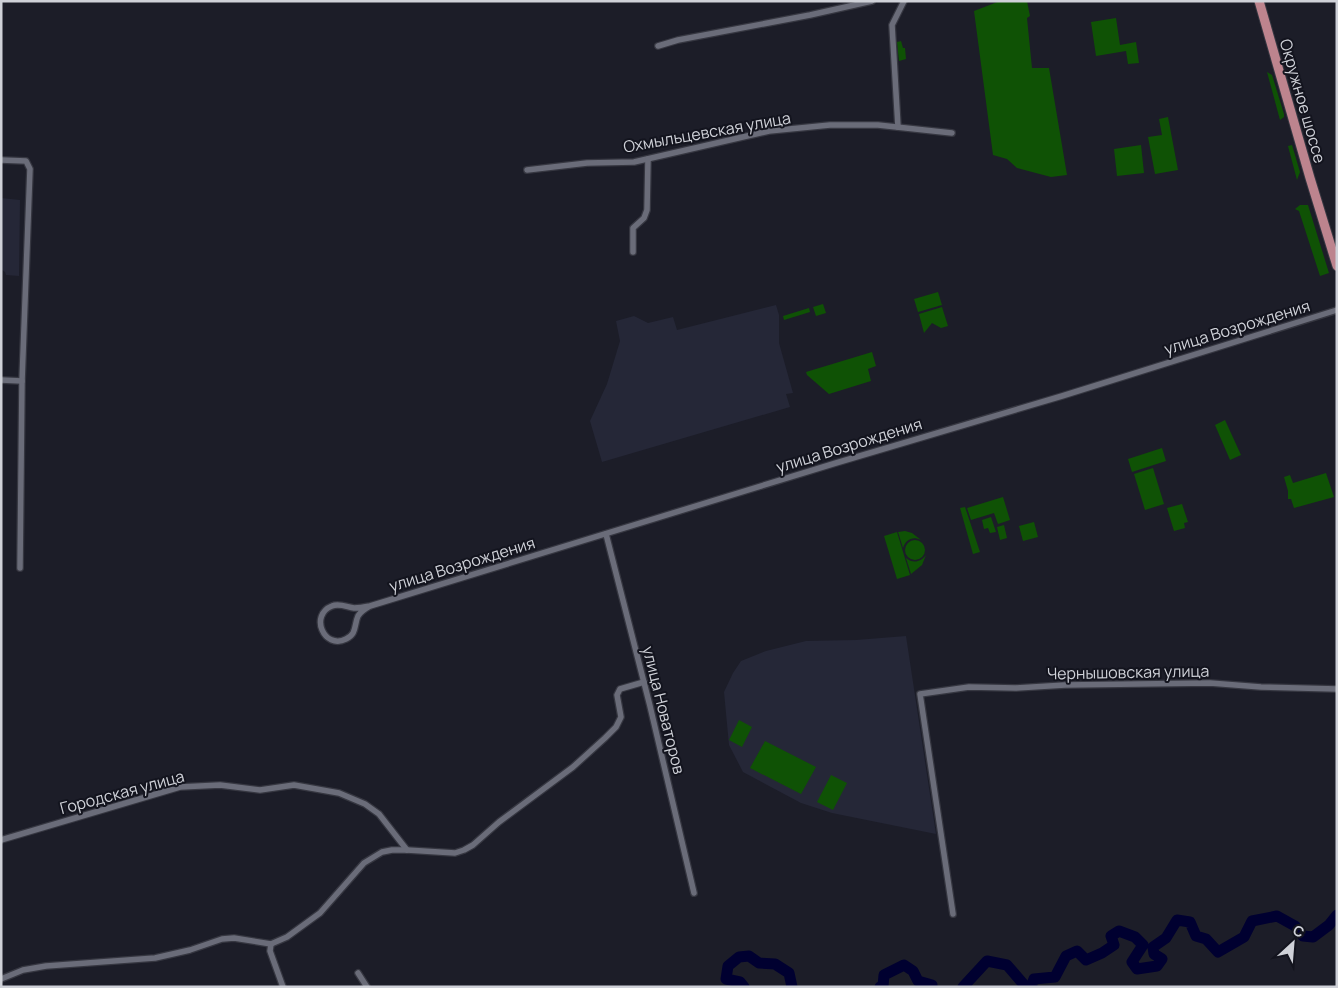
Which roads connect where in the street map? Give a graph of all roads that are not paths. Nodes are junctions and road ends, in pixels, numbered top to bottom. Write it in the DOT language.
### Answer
graph roads {
  1 [pos="872,1"];
  2 [pos="904,1"];
  3 [pos="1259,1"];
  4 [pos="658,46"];
  5 [pos="898,127"];
  6 [pos="952,133"];
  7 [pos="648,159"];
  8 [pos="1,160"];
  9 [pos="527,170"];
  10 [pos="633,252"];
  11 [pos="1337,266"];
  12 [pos="1337,310"];
  13 [pos="1,380"];
  14 [pos="22,382"];
  15 [pos="606,534"];
  16 [pos="20,568"];
  17 [pos="370,606"];
  18 [pos="644,682"];
  19 [pos="1337,689"];
  20 [pos="1,840"];
  21 [pos="407,850"];
  22 [pos="694,893"];
  23 [pos="953,914"];
  24 [pos="271,944"];
  25 [pos="358,973"];
  26 [pos="1,979"];
  27 [pos="283,987"];
  28 [pos="367,987"];
  1 -- 4 [label="street"];
  2 -- 5 [label="street"];
  3 -- 11 [label="main road, Окружное шоссе"];
  5 -- 6 [label="street, Охмыльцевская улица"];
  5 -- 7 [label="street, Охмыльцевская улица"];
  7 -- 9 [label="street, Охмыльцевская улица"];
  7 -- 10 [label="street"];
  8 -- 14 [label="street"];
  12 -- 15 [label="street, улица Возрождения"];
  13 -- 14 [label="street"];
  14 -- 16 [label="street"];
  15 -- 17 [label="street, улица Возрождения"];
  15 -- 18 [label="street, улица Новаторов"];
  17 -- 17 [label="street, улица Возрождения"];
  18 -- 21 [label="street"];
  18 -- 22 [label="street, улица Новаторов"];
  19 -- 23 [label="street, Чернышовская улица"];
  20 -- 21 [label="street, Городская улица"];
  21 -- 24 [label="street"];
  24 -- 26 [label="street"];
  24 -- 27 [label="street"];
  25 -- 28 [label="street"];
}
